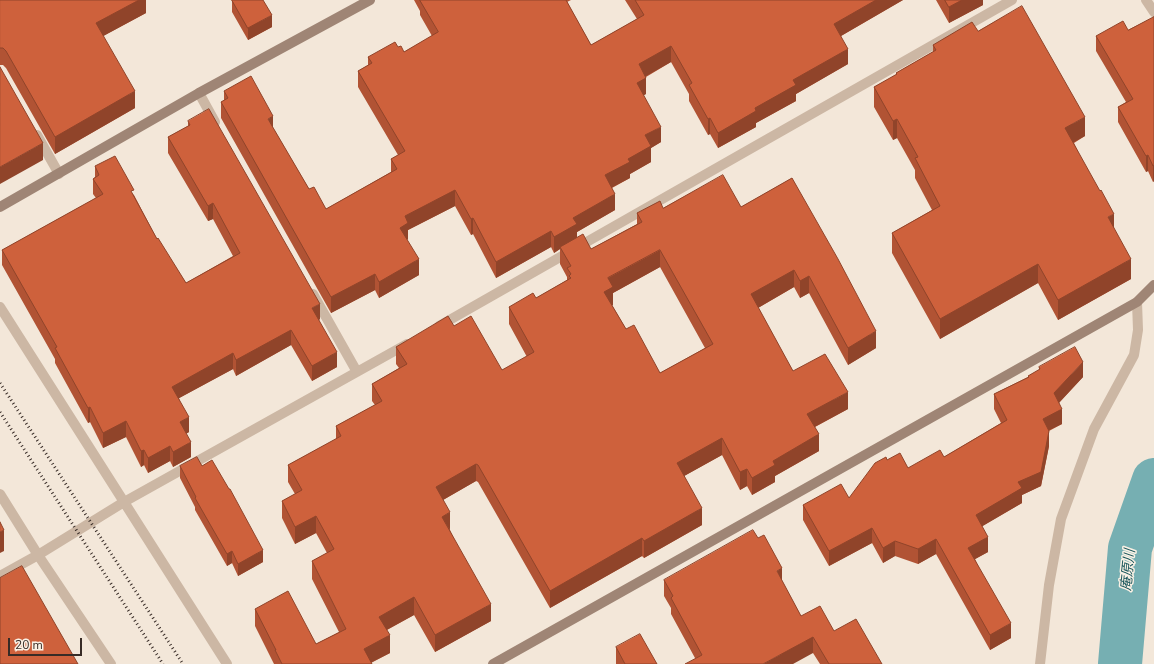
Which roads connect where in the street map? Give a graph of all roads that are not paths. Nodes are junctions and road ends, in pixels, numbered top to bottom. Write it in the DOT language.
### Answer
graph roads {
  1 [pos="370,0"];
  2 [pos="1012,0"];
  3 [pos="1146,0"];
  4 [pos="1154,12"];
  5 [pos="199,93"];
  6 [pos="32,126"];
  7 [pos="218,127"];
  8 [pos="59,174"];
  9 [pos="0,207"];
  10 [pos="307,284"];
  11 [pos="1154,285"];
  12 [pos="1137,302"];
  13 [pos="0,307"];
  14 [pos="433,329"];
  15 [pos="412,341"];
  16 [pos="357,372"];
  17 [pos="0,494"];
  18 [pos="124,502"];
  19 [pos="38,555"];
  20 [pos="0,576"];
  21 [pos="111,664"];
  22 [pos="227,664"];
  23 [pos="493,664"];
  24 [pos="1040,664"];
  1 -- 5 [label="street"];
  2 -- 14 [label="street"];
  3 -- 4 [label="street"];
  5 -- 7 [label="street"];
  5 -- 8 [label="street"];
  6 -- 8 [label="street"];
  8 -- 9 [label="street"];
  10 -- 16 [label="street"];
  11 -- 12 [label="street"];
  12 -- 23 [label="street"];
  12 -- 24 [label="street"];
  13 -- 18 [label="street"];
  15 -- 16 [label="street"];
  16 -- 18 [label="street"];
  17 -- 19 [label="street"];
  18 -- 19 [label="street"];
  18 -- 22 [label="street"];
  19 -- 20 [label="street"];
  19 -- 21 [label="street"];
}
